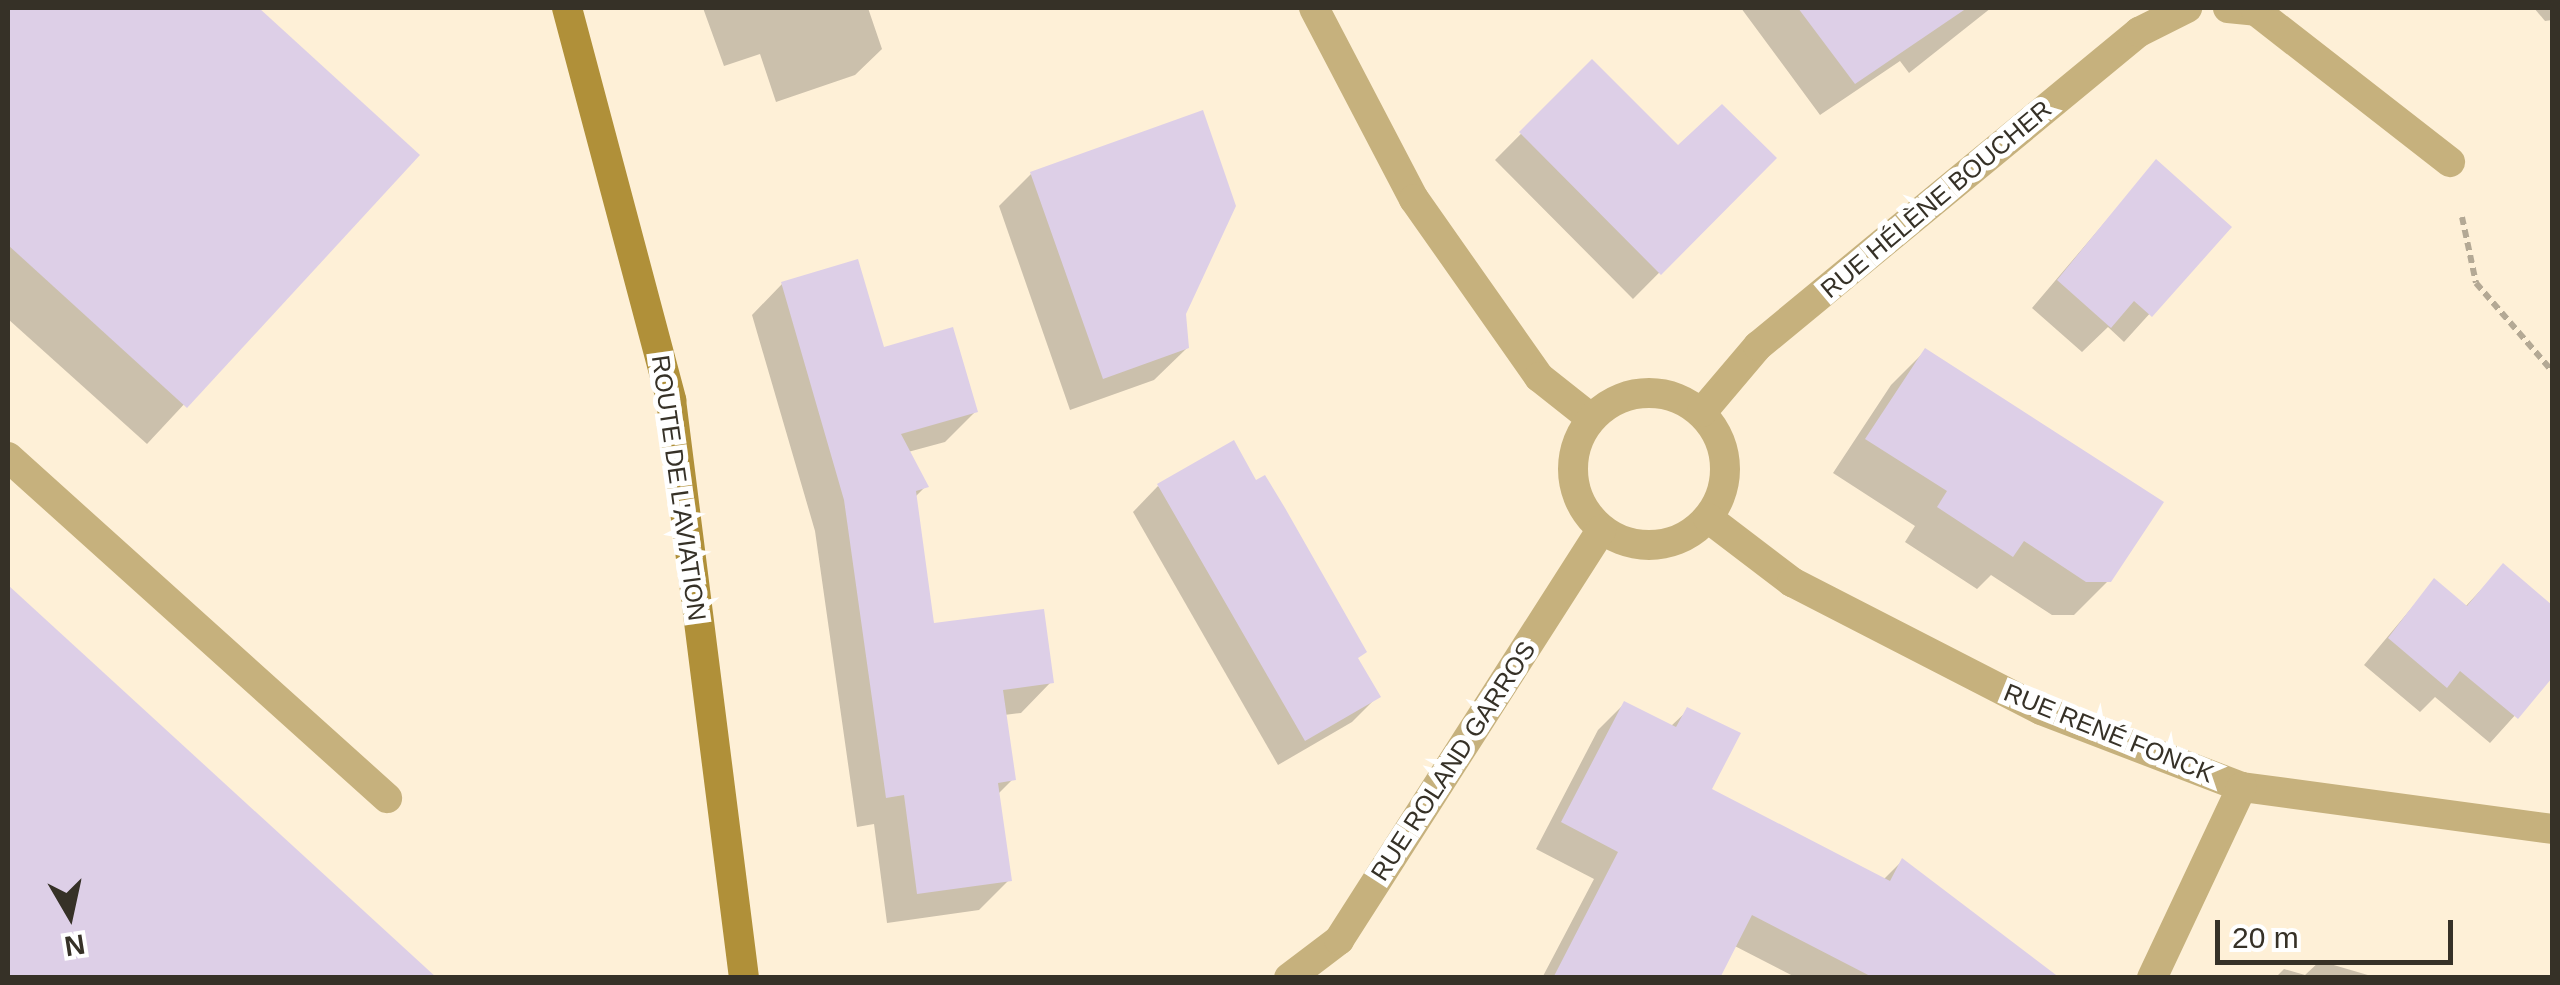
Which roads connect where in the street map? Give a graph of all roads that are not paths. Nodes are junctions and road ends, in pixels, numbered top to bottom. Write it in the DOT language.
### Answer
graph roads {
  1 [pos="567,8"];
  2 [pos="1314,8"];
  3 [pos="2187,8"];
  4 [pos="2228,8"];
  5 [pos="2450,162"];
  6 [pos="1702,412"];
  7 [pos="1590,418"];
  8 [pos="8,457"];
  9 [pos="1708,518"];
  10 [pos="1601,530"];
  11 [pos="2242,787"];
  12 [pos="387,798"];
  13 [pos="2552,829"];
  14 [pos="744,978"];
  15 [pos="1289,978"];
  16 [pos="2152,978"];
  1 -- 14 [label="street, ROUTE DE L'AVIATION"];
  2 -- 7 [label="street"];
  3 -- 6 [label="street, RUE HÉLÈNE BOUCHER"];
  4 -- 5 [label="street"];
  6 -- 7 [label="street"];
  6 -- 9 [label="street"];
  7 -- 10 [label="street"];
  8 -- 12 [label="street"];
  9 -- 10 [label="street"];
  9 -- 11 [label="street, RUE RENÉ FONCK"];
  10 -- 15 [label="street, RUE ROLAND GARROS"];
  11 -- 13 [label="street, RUE RENÉ FONCK"];
  11 -- 16 [label="street"];
}
